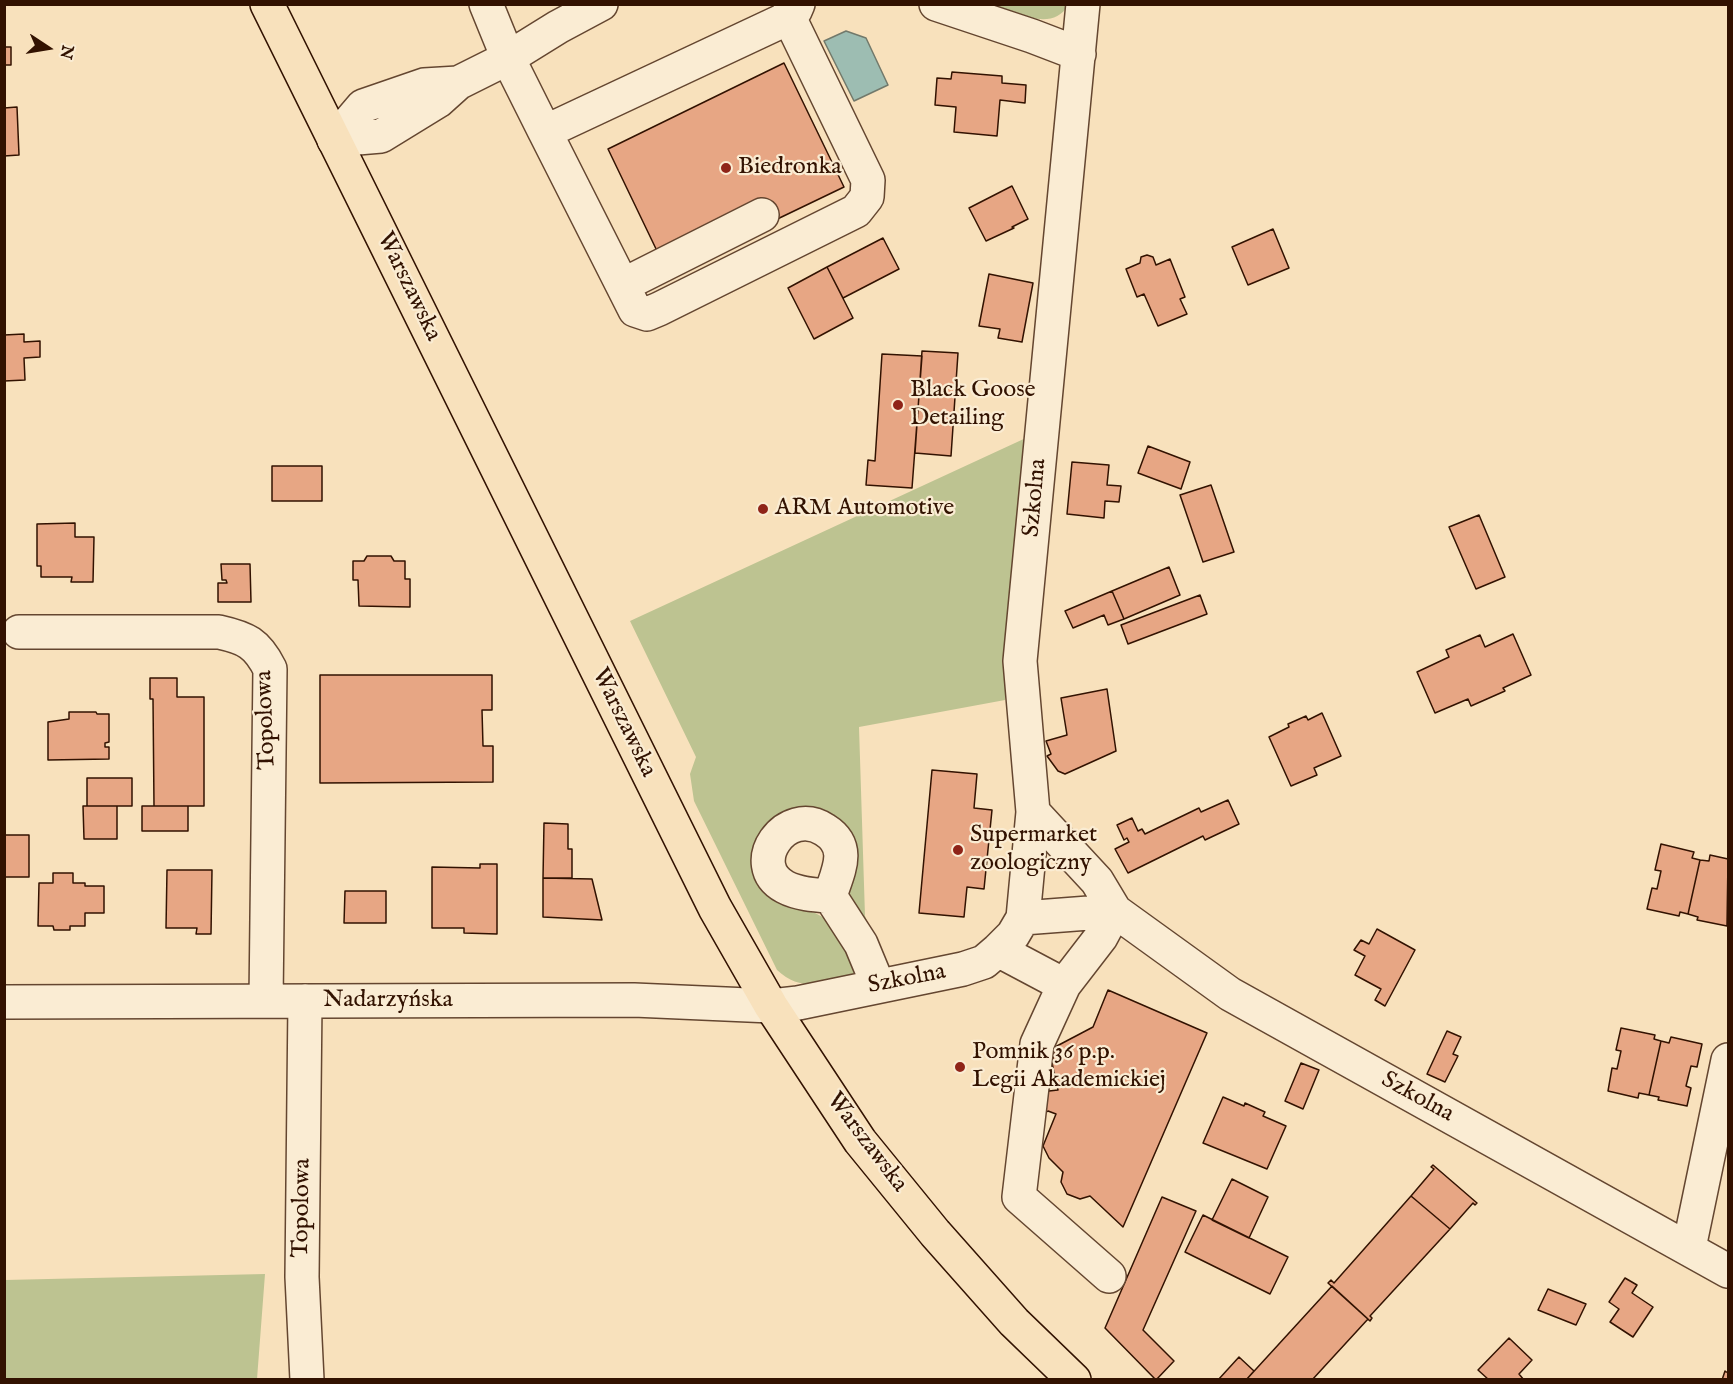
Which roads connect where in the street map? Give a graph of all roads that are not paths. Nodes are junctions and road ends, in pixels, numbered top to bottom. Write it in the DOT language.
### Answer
graph roads {
  1 [pos="267,4"];
  2 [pos="486,4"];
  3 [pos="602,4"];
  4 [pos="936,4"];
  5 [pos="1083,4"];
  6 [pos="793,10"];
  7 [pos="1079,54"];
  8 [pos="508,58"];
  9 [pos="545,132"];
  10 [pos="334,140"];
  11 [pos="762,215"];
  12 [pos="623,285"];
  13 [pos="19,632"];
  14 [pos="1033,812"];
  15 [pos="830,896"];
  16 [pos="1115,911"];
  17 [pos="1023,918"];
  18 [pos="998,950"];
  19 [pos="878,985"];
  20 [pos="1064,985"];
  21 [pos="266,1001"];
  22 [pos="305,1001"];
  23 [pos="4,1002"];
  24 [pos="771,1006"];
  25 [pos="1728,1060"];
  26 [pos="1689,1248"];
  27 [pos="1728,1271"];
  28 [pos="1109,1276"];
  29 [pos="307,1380"];
  30 [pos="1074,1380"];
  1 -- 10 [label="main road, Warszawska"];
  2 -- 8 [label="street"];
  3 -- 8 [label="street"];
  4 -- 7 [label="street"];
  5 -- 7 [label="street, Szkolna"];
  6 -- 9 [label="street"];
  6 -- 12 [label="street"];
  7 -- 14 [label="street, Szkolna"];
  8 -- 9 [label="street"];
  8 -- 10 [label="street"];
  9 -- 12 [label="street"];
  10 -- 24 [label="main road, Warszawska"];
  11 -- 12 [label="street"];
  13 -- 21 [label="street, Topolowa"];
  14 -- 16 [label="street, Szkolna"];
  14 -- 17 [label="street, Szkolna"];
  15 -- 19 [label="street"];
  16 -- 17 [label="street"];
  16 -- 20 [label="street"];
  16 -- 26 [label="street, Szkolna"];
  17 -- 18 [label="street, Szkolna"];
  18 -- 19 [label="street, Szkolna"];
  18 -- 20 [label="street"];
  19 -- 24 [label="street, Szkolna"];
  20 -- 28 [label="street"];
  21 -- 22 [label="street, Nadarzyńska"];
  21 -- 23 [label="street, Nadarzyńska"];
  22 -- 24 [label="street, Nadarzyńska"];
  22 -- 29 [label="street, Topolowa"];
  24 -- 30 [label="main road, Warszawska"];
  25 -- 26 [label="street"];
  26 -- 27 [label="street, Szkolna"];
}
